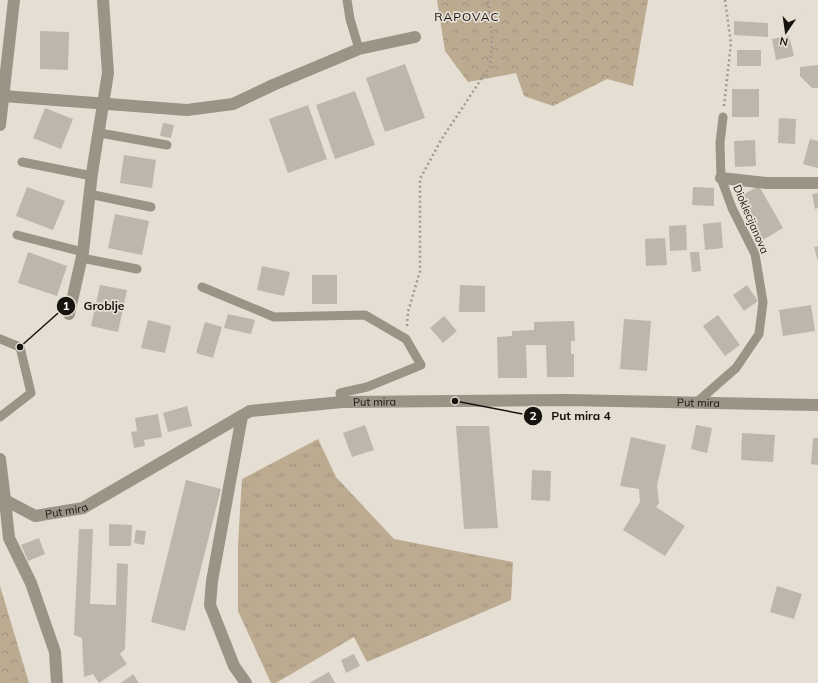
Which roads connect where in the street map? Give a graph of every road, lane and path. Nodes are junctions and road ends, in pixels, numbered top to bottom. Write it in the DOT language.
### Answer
graph roads {
  1 [pos="14,0"];
  2 [pos="103,0"];
  3 [pos="347,0"];
  4 [pos="488,0"];
  5 [pos="725,0"];
  6 [pos="415,38"];
  7 [pos="360,49"];
  8 [pos="3,96"];
  9 [pos="104,104"];
  10 [pos="723,117"];
  11 [pos="0,125"];
  12 [pos="100,133"];
  13 [pos="167,145"];
  14 [pos="22,162"];
  15 [pos="92,176"];
  16 [pos="721,178"];
  17 [pos="818,183"];
  18 [pos="89,194"];
  19 [pos="151,207"];
  20 [pos="17,235"];
  21 [pos="82,255"];
  22 [pos="137,269"];
  23 [pos="202,287"];
  24 [pos="69,314"];
  25 [pos="0,339"];
  26 [pos="406,339"];
  27 [pos="342,402"];
  28 [pos="697,402"];
  29 [pos="818,404"];
  30 [pos="242,416"];
  31 [pos="0,417"];
  32 [pos="0,459"];
  33 [pos="1,478"];
  34 [pos="4,500"];
  35 [pos="57,683"];
  36 [pos="246,683"];
  1 -- 8 [label="street"];
  2 -- 9 [label="street"];
  3 -- 7 [label="lane"];
  4 -- 26 [label="path"];
  5 -- 10 [label="path"];
  6 -- 7 [label="street"];
  7 -- 9 [label="street"];
  8 -- 9 [label="street"];
  8 -- 11 [label="street"];
  9 -- 12 [label="street"];
  10 -- 16 [label="lane, Dioklecijanova"];
  12 -- 13 [label="lane"];
  12 -- 15 [label="street"];
  14 -- 15 [label="lane"];
  15 -- 18 [label="street"];
  16 -- 17 [label="street"];
  16 -- 28 [label="lane, Dioklecijanova"];
  18 -- 19 [label="lane"];
  18 -- 21 [label="street"];
  20 -- 21 [label="lane"];
  21 -- 22 [label="lane"];
  21 -- 24 [label="street"];
  23 -- 26 [label="lane"];
  25 -- 31 [label="lane"];
  26 -- 27 [label="lane"];
  27 -- 28 [label="street, Put mira"];
  27 -- 30 [label="street, Put mira"];
  28 -- 29 [label="street, Put mira"];
  30 -- 34 [label="street, Put mira"];
  30 -- 36 [label="street"];
  32 -- 33 [label="street"];
  33 -- 34 [label="street"];
  34 -- 35 [label="street"];
}
